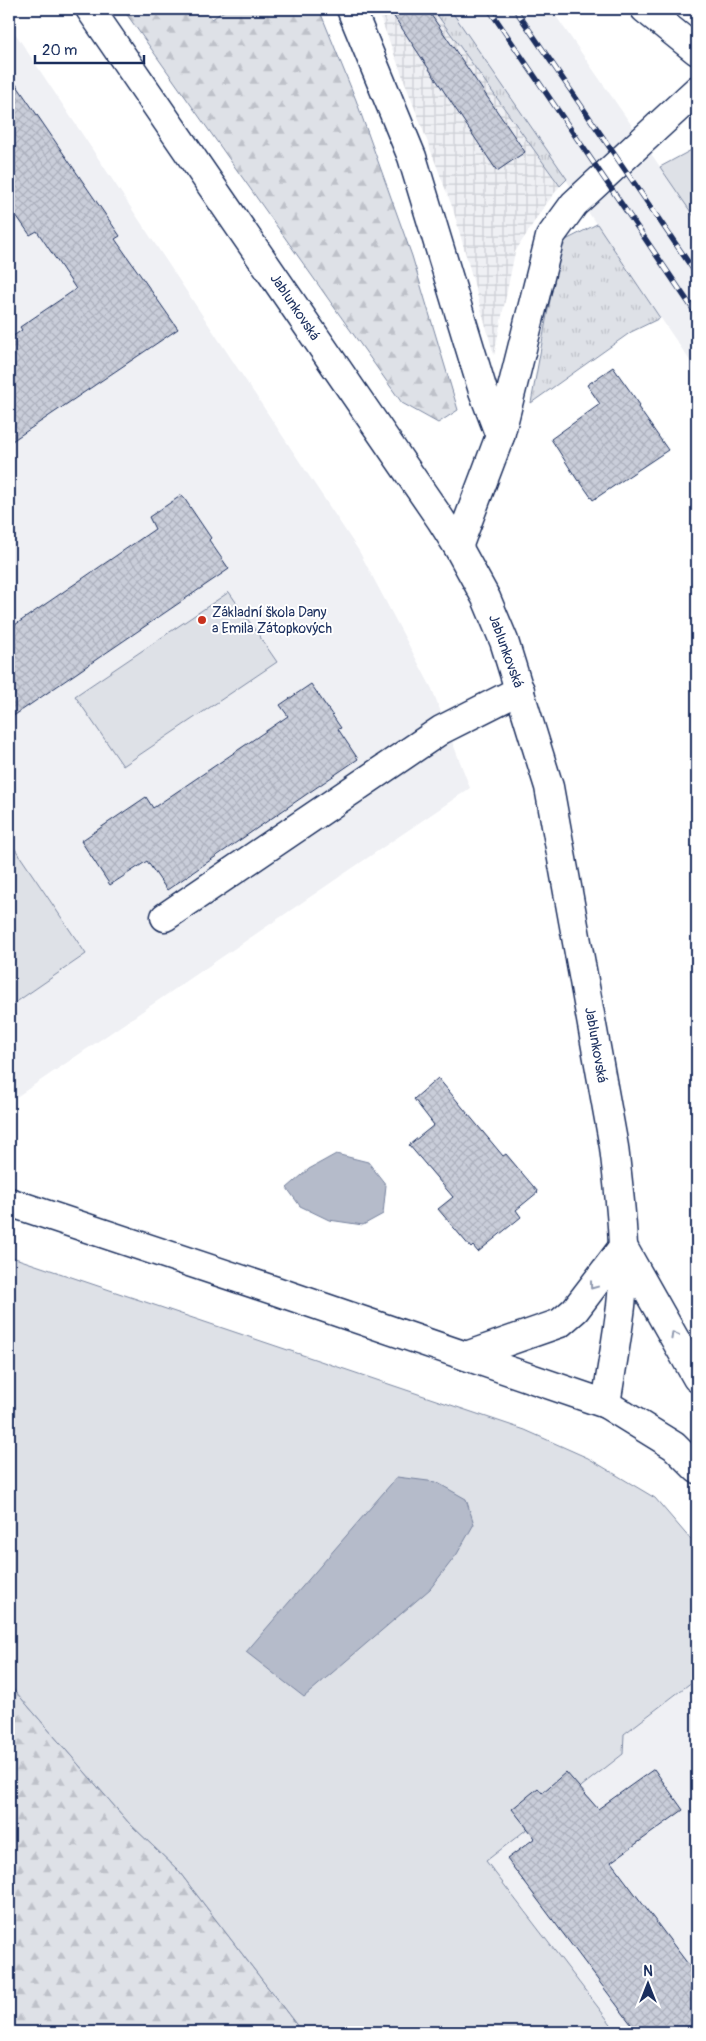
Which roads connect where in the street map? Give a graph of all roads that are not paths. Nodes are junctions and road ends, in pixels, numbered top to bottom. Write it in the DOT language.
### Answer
graph roads {
  1 [pos="90,9"];
  2 [pos="351,9"];
  3 [pos="645,9"];
  4 [pos="697,51"];
  5 [pos="697,90"];
  6 [pos="500,436"];
  7 [pos="458,548"];
  8 [pos="520,690"];
  9 [pos="165,916"];
  10 [pos="9,1202"];
  11 [pos="623,1247"];
  12 [pos="466,1356"];
  13 [pos="697,1378"];
  14 [pos="606,1404"];
  15 [pos="697,1469"];
  1 -- 7 [label="main road, Jablunkovská"];
  2 -- 6 [label="main road"];
  3 -- 4 [label="main road"];
  5 -- 6 [label="main road"];
  6 -- 7 [label="main road"];
  7 -- 8 [label="main road, Jablunkovská"];
  8 -- 9 [label="main road"];
  8 -- 11 [label="main road, Jablunkovská"];
  10 -- 12 [label="main road"];
  11 -- 12 [label="main road, one-way"];
  13 -- 11 [label="main road, one-way"];
  11 -- 14 [label="main road, Jablunkovská"];
  12 -- 14 [label="main road"];
  14 -- 15 [label="main road"];
}
